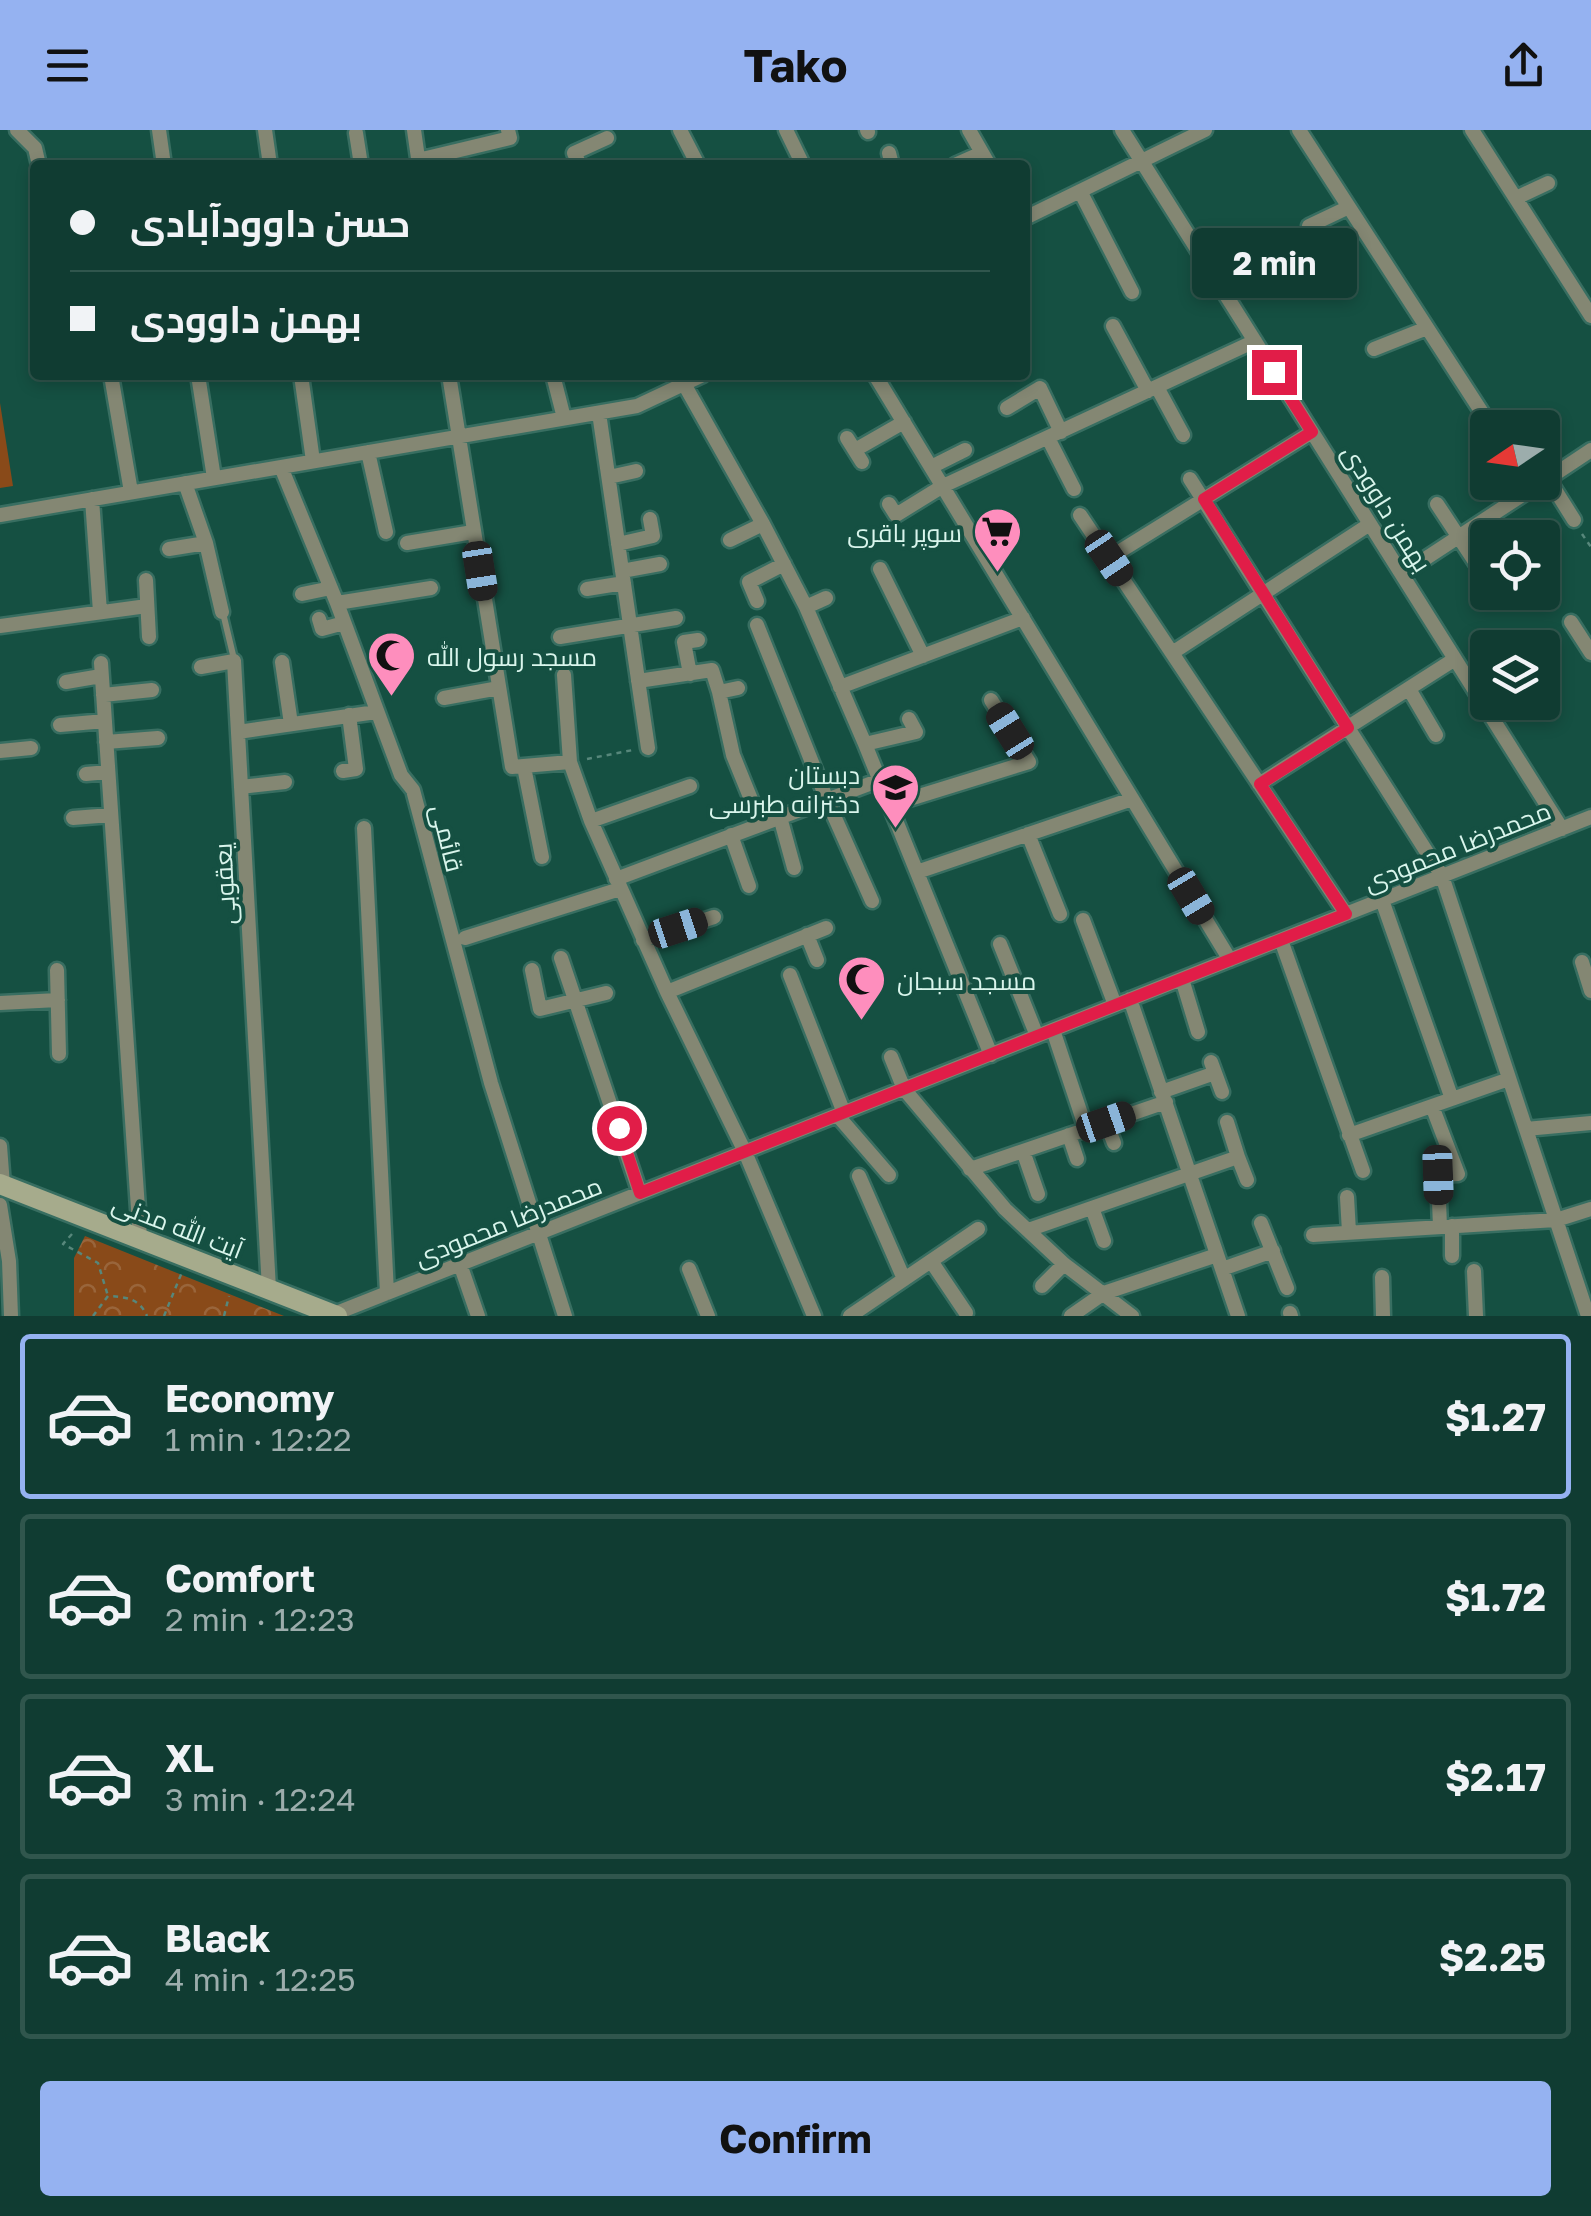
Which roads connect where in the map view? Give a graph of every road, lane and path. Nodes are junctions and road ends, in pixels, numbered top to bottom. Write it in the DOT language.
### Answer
graph roads {
  1 [pos="17,130"];
  2 [pos="159,130"];
  3 [pos="265,130"];
  4 [pos="414,130"];
  5 [pos="508,130"];
  6 [pos="680,130"];
  7 [pos="786,130"];
  8 [pos="968,130"];
  9 [pos="1122,130"];
  10 [pos="1206,130"];
  11 [pos="1300,130"];
  12 [pos="1472,130"];
  13 [pos="356,133"];
  14 [pos="607,138"];
  15 [pos="986,159"];
  16 [pos="38,160"];
  17 [pos="163,160"];
  18 [pos="269,160"];
  19 [pos="361,160"];
  20 [pos="418,160"];
  21 [pos="426,160"];
  22 [pos="578,160"];
  23 [pos="695,160"];
  24 [pos="801,160"];
  25 [pos="1142,161"];
  26 [pos="1548,183"];
  27 [pos="1080,191"];
  28 [pos="1516,198"];
  29 [pos="1349,207"];
  30 [pos="1030,216"];
  31 [pos="1308,226"];
  32 [pos="1132,292"];
  33 [pos="1591,316"];
  34 [pos="1114,326"];
  35 [pos="1427,328"];
  36 [pos="1255,341"];
  37 [pos="1374,349"];
  38 [pos="111,380"];
  39 [pos="199,380"];
  40 [pos="301,380"];
  41 [pos="450,380"];
  42 [pos="554,380"];
  43 [pos="681,380"];
  44 [pos="879,380"];
  45 [pos="1153,389"];
  46 [pos="1006,408"];
  47 [pos="1480,410"];
  48 [pos="600,412"];
  49 [pos="564,418"];
  50 [pos="904,422"];
  51 [pos="1312,432"];
  52 [pos="1054,435"];
  53 [pos="1183,435"];
  54 [pos="458,437"];
  55 [pos="854,450"];
  56 [pos="965,450"];
  57 [pos="1591,450"];
  58 [pos="368,452"];
  59 [pos="313,461"];
  60 [pos="281,467"];
  61 [pos="931,468"];
  62 [pos="1560,468"];
  63 [pos="636,470"];
  64 [pos="609,477"];
  65 [pos="214,478"];
  66 [pos="1190,479"];
  67 [pos="185,483"];
  68 [pos="943,486"];
  69 [pos="1074,489"];
  70 [pos="130,492"];
  71 [pos="92,499"];
  72 [pos="1204,499"];
  73 [pos="1512,500"];
  74 [pos="1560,500"];
  75 [pos="889,504"];
  76 [pos="1437,504"];
  77 [pos="0,514"];
  78 [pos="1080,515"];
  79 [pos="650,519"];
  80 [pos="1574,520"];
  81 [pos="763,524"];
  82 [pos="1370,524"];
  83 [pos="386,532"];
  84 [pos="473,532"];
  85 [pos="1459,537"];
  86 [pos="730,540"];
  87 [pos="206,543"];
  88 [pos="407,543"];
  89 [pos="618,544"];
  90 [pos="169,548"];
  91 [pos="1470,554"];
  92 [pos="1109,558"];
  93 [pos="660,564"];
  94 [pos="784,564"];
  95 [pos="880,569"];
  96 [pos="1402,574"];
  97 [pos="623,576"];
  98 [pos="146,580"];
  99 [pos="431,588"];
  100 [pos="587,589"];
  101 [pos="302,594"];
  102 [pos="1264,594"];
  103 [pos="334,595"];
  104 [pos="826,598"];
  105 [pos="757,600"];
  106 [pos="147,606"];
  107 [pos="806,607"];
  108 [pos="100,612"];
  109 [pos="222,612"];
  110 [pos="676,618"];
  111 [pos="1023,618"];
  112 [pos="319,619"];
  113 [pos="1572,622"];
  114 [pos="344,623"];
  115 [pos="630,625"];
  116 [pos="757,625"];
  117 [pos="0,626"];
  118 [pos="149,637"];
  119 [pos="560,637"];
  120 [pos="698,640"];
  121 [pos="1172,653"];
  122 [pos="1591,653"];
  123 [pos="923,656"];
  124 [pos="1455,660"];
  125 [pos="234,661"];
  126 [pos="282,662"];
  127 [pos="202,666"];
  128 [pos="690,674"];
  129 [pos="564,675"];
  130 [pos="638,681"];
  131 [pos="66,682"];
  132 [pos="499,688"];
  133 [pos="738,688"];
  134 [pos="840,688"];
  135 [pos="1408,689"];
  136 [pos="152,690"];
  137 [pos="720,692"];
  138 [pos="103,694"];
  139 [pos="444,698"];
  140 [pos="991,700"];
  141 [pos="376,712"];
  142 [pos="349,715"];
  143 [pos="909,719"];
  144 [pos="104,721"];
  145 [pos="291,724"];
  146 [pos="60,725"];
  147 [pos="1348,728"];
  148 [pos="238,732"];
  149 [pos="1436,734"];
  150 [pos="158,738"];
  151 [pos="106,742"];
  152 [pos="865,744"];
  153 [pos="32,748"];
  154 [pos="648,748"];
  155 [pos="0,751"];
  156 [pos="570,762"];
  157 [pos="518,767"];
  158 [pos="343,771"];
  159 [pos="108,772"];
  160 [pos="86,774"];
  161 [pos="880,780"];
  162 [pos="285,782"];
  163 [pos="1260,784"];
  164 [pos="690,786"];
  165 [pos="242,787"];
  166 [pos="1132,799"];
  167 [pos="826,800"];
  168 [pos="890,805"];
  169 [pos="111,816"];
  170 [pos="780,817"];
  171 [pos="72,818"];
  172 [pos="591,821"];
  173 [pos="1590,822"];
  174 [pos="762,824"];
  175 [pos="364,828"];
  176 [pos="1562,829"];
  177 [pos="1028,834"];
  178 [pos="731,836"];
  179 [pos="542,856"];
  180 [pos="794,868"];
  181 [pos="918,872"];
  182 [pos="1442,876"];
  183 [pos="618,884"];
  184 [pos="749,886"];
  185 [pos="1382,900"];
  186 [pos="872,901"];
  187 [pos="1060,914"];
  188 [pos="1346,914"];
  189 [pos="714,917"];
  190 [pos="1083,920"];
  191 [pos="826,928"];
  192 [pos="807,935"];
  193 [pos="465,938"];
  194 [pos="642,940"];
  195 [pos="1280,940"];
  196 [pos="1000,944"];
  197 [pos="561,958"];
  198 [pos="816,960"];
  199 [pos="1230,960"];
  200 [pos="1582,962"];
  201 [pos="57,970"];
  202 [pos="532,970"];
  203 [pos="790,975"];
  204 [pos="1182,979"];
  205 [pos="1590,982"];
  206 [pos="667,992"];
  207 [pos="606,993"];
  208 [pos="58,1000"];
  209 [pos="576,1000"];
  210 [pos="1123,1002"];
  211 [pos="0,1003"];
  212 [pos="1053,1030"];
  213 [pos="1198,1032"];
  214 [pos="1037,1036"];
  215 [pos="59,1054"];
  216 [pos="991,1054"];
  217 [pos="891,1057"];
  218 [pos="1509,1078"];
  219 [pos="904,1089"];
  220 [pos="1222,1092"];
  221 [pos="1164,1097"];
  222 [pos="1452,1098"];
  223 [pos="1432,1106"];
  224 [pos="841,1114"];
  225 [pos="1106,1122"];
  226 [pos="1226,1122"];
  227 [pos="1591,1123"];
  228 [pos="1526,1129"];
  229 [pos="1086,1130"];
  230 [pos="1349,1134"];
  231 [pos="1069,1135"];
  232 [pos="1114,1144"];
  233 [pos="0,1146"];
  234 [pos="1023,1151"];
  235 [pos="745,1152"];
  236 [pos="1238,1157"];
  237 [pos="1078,1158"];
  238 [pos="970,1169"];
  239 [pos="1363,1171"];
  240 [pos="1190,1174"];
  241 [pos="859,1176"];
  242 [pos="889,1176"];
  243 [pos="1247,1180"];
  244 [pos="1,1191"];
  245 [pos="640,1193"];
  246 [pos="1038,1194"];
  247 [pos="1347,1197"];
  248 [pos="1092,1208"];
  249 [pos="1591,1209"];
  250 [pos="86,1217"];
  251 [pos="1556,1220"];
  252 [pos="1260,1223"];
  253 [pos="1446,1226"];
  254 [pos="978,1228"];
  255 [pos="1028,1230"];
  256 [pos="1348,1232"];
  257 [pos="537,1234"];
  258 [pos="1312,1234"];
  259 [pos="140,1238"];
  260 [pos="1104,1240"];
  261 [pos="1273,1251"];
  262 [pos="1452,1256"];
  263 [pos="188,1257"];
  264 [pos="931,1260"];
  265 [pos="1220,1262"];
  266 [pos="460,1264"];
  267 [pos="1064,1264"];
  268 [pos="689,1269"];
  269 [pos="1474,1271"];
  270 [pos="234,1275"];
  271 [pos="1382,1277"];
  272 [pos="904,1279"];
  273 [pos="1584,1282"];
  274 [pos="1042,1286"];
  275 [pos="1287,1288"];
  276 [pos="270,1289"];
  277 [pos="387,1293"];
  278 [pos="1104,1293"];
  279 [pos="108,1296"];
  280 [pos="966,1313"];
  281 [pos="856,1314"];
  282 [pos="335,1315"];
  283 [pos="11,1316"];
  284 [pos="93,1316"];
  285 [pos="147,1316"];
  286 [pos="164,1316"];
  287 [pos="224,1316"];
  288 [pos="478,1316"];
  289 [pos="565,1316"];
  290 [pos="708,1316"];
  291 [pos="814,1316"];
  292 [pos="1072,1316"];
  293 [pos="1132,1316"];
  294 [pos="1238,1316"];
  295 [pos="1383,1316"];
  296 [pos="1476,1316"];
  297 [pos="1588,1316"];
  1 -- 16 [label="street"];
  2 -- 17 [label="street"];
  3 -- 18 [label="street"];
  4 -- 20 [label="street"];
  5 -- 21 [label="street"];
  6 -- 23 [label="street"];
  7 -- 24 [label="street"];
  8 -- 15 [label="street"];
  9 -- 25 [label="street, بهمن داوودی"];
  10 -- 25 [label="street"];
  11 -- 29 [label="street"];
  12 -- 28 [label="street"];
  13 -- 19 [label="street"];
  14 -- 22 [label="street"];
  25 -- 27 [label="street"];
  25 -- 36 [label="street, بهمن داوودی"];
  26 -- 28 [label="street"];
  27 -- 30 [label="street"];
  27 -- 32 [label="street"];
  28 -- 33 [label="street"];
  29 -- 31 [label="street"];
  29 -- 35 [label="street"];
  34 -- 45 [label="street"];
  35 -- 37 [label="street"];
  35 -- 47 [label="street"];
  36 -- 45 [label="street"];
  36 -- 51 [label="street, بهمن داوودی"];
  38 -- 70 [label="street"];
  39 -- 65 [label="street"];
  40 -- 59 [label="street"];
  41 -- 54 [label="street"];
  42 -- 49 [label="street"];
  43 -- 48 [label="street"];
  43 -- 81 [label="street"];
  44 -- 50 [label="street"];
  45 -- 52 [label="street"];
  45 -- 53 [label="street"];
  46 -- 52 [label="street"];
  48 -- 49 [label="street"];
  48 -- 64 [label="street"];
  49 -- 54 [label="street"];
  50 -- 55 [label="street"];
  50 -- 61 [label="street"];
  51 -- 72 [label="street"];
  51 -- 82 [label="street, بهمن داوودی"];
  52 -- 68 [label="street"];
  52 -- 69 [label="street"];
  54 -- 58 [label="street"];
  54 -- 84 [label="street"];
  56 -- 61 [label="street"];
  57 -- 62 [label="street"];
  58 -- 59 [label="street"];
  58 -- 83 [label="street"];
  59 -- 60 [label="street"];
  60 -- 65 [label="street"];
  60 -- 103 [label="street, قائمی"];
  61 -- 68 [label="street"];
  63 -- 64 [label="street"];
  64 -- 89 [label="street"];
  65 -- 67 [label="street"];
  66 -- 72 [label="street"];
  67 -- 70 [label="street"];
  67 -- 87 [label="street, یعقوبی"];
  68 -- 75 [label="street"];
  68 -- 111 [label="street"];
  70 -- 71 [label="street"];
  71 -- 77 [label="street"];
  71 -- 108 [label="street"];
  72 -- 92 [label="street"];
  72 -- 102 [label="street"];
  73 -- 85 [label="street"];
  74 -- 80 [label="street"];
  76 -- 85 [label="street"];
  78 -- 92 [label="street"];
  79 -- 89 [label="street"];
  81 -- 86 [label="street"];
  81 -- 94 [label="street"];
  82 -- 96 [label="street, بهمن داوودی"];
  82 -- 102 [label="street"];
  84 -- 88 [label="street"];
  84 -- 132 [label="street"];
  85 -- 91 [label="street"];
  85 -- 96 [label="street"];
  87 -- 90 [label="street"];
  87 -- 109 [label="street, یعقوبی"];
  89 -- 97 [label="street"];
  92 -- 121 [label="street"];
  93 -- 97 [label="street"];
  94 -- 105 [label="street"];
  94 -- 107 [label="street"];
  95 -- 123 [label="street"];
  96 -- 124 [label="street, بهمن داوودی"];
  97 -- 100 [label="street"];
  97 -- 115 [label="street"];
  98 -- 106 [label="street"];
  99 -- 103 [label="street"];
  101 -- 103 [label="street"];
  102 -- 121 [label="street"];
  102 -- 147 [label="street"];
  103 -- 114 [label="street, قائمی"];
  104 -- 107 [label="street"];
  106 -- 108 [label="street"];
  106 -- 118 [label="street"];
  107 -- 134 [label="street"];
  108 -- 117 [label="street"];
  109 -- 125 [label="lane, یعقوبی"];
  110 -- 115 [label="street"];
  111 -- 123 [label="street"];
  111 -- 166 [label="street"];
  112 -- 114 [label="street"];
  113 -- 122 [label="street"];
  114 -- 141 [label="street, قائمی"];
  115 -- 119 [label="street"];
  115 -- 130 [label="street"];
  116 -- 167 [label="street"];
  120 -- 128 [label="street"];
  121 -- 163 [label="street"];
  123 -- 134 [label="street"];
  124 -- 135 [label="street"];
  124 -- 176 [label="street, بهمن داوودی"];
  125 -- 127 [label="street"];
  125 -- 148 [label="street, یعقوبی"];
  126 -- 145 [label="street"];
  128 -- 130 [label="street"];
  128 -- 137 [label="street"];
  129 -- 156 [label="street"];
  130 -- 154 [label="street"];
  131 -- 138 [label="street"];
  132 -- 139 [label="street"];
  132 -- 157 [label="street"];
  133 -- 137 [label="street"];
  134 -- 152 [label="street"];
  135 -- 147 [label="street"];
  135 -- 149 [label="street"];
  136 -- 138 [label="street"];
  137 -- 174 [label="street"];
  138 -- 144 [label="street"];
  140 -- 168 [label="street"];
  141 -- 142 [label="street"];
  141 -- 257 [label="street, قائمی"];
  142 -- 145 [label="street"];
  142 -- 158 [label="street"];
  143 -- 152 [label="street"];
  144 -- 146 [label="street"];
  144 -- 151 [label="street"];
  145 -- 148 [label="street"];
  147 -- 163 [label="street"];
  147 -- 182 [label="street"];
  148 -- 165 [label="street, یعقوبی"];
  150 -- 151 [label="street"];
  151 -- 159 [label="street"];
  152 -- 161 [label="street"];
  153 -- 155 [label="street"];
  154 -- 156 [label="path"];
  156 -- 157 [label="street"];
  156 -- 172 [label="street"];
  157 -- 179 [label="street"];
  159 -- 160 [label="street"];
  159 -- 169 [label="street"];
  161 -- 167 [label="street"];
  161 -- 168 [label="street"];
  162 -- 165 [label="street"];
  163 -- 188 [label="street"];
  164 -- 172 [label="street"];
  165 -- 276 [label="street, یعقوبی"];
  166 -- 177 [label="street"];
  166 -- 199 [label="street"];
  167 -- 170 [label="street"];
  167 -- 186 [label="street"];
  168 -- 181 [label="street"];
  169 -- 171 [label="street"];
  169 -- 259 [label="street"];
  170 -- 174 [label="street"];
  170 -- 180 [label="street"];
  172 -- 183 [label="street"];
  173 -- 176 [label="street, محمدرضا محمودی"];
  174 -- 178 [label="street"];
  175 -- 277 [label="street"];
  176 -- 182 [label="street, محمدرضا محمودی"];
  177 -- 181 [label="street"];
  177 -- 187 [label="street"];
  178 -- 183 [label="street"];
  178 -- 184 [label="street"];
  181 -- 216 [label="street"];
  182 -- 185 [label="street, محمدرضا محمودی"];
  182 -- 218 [label="street"];
  183 -- 193 [label="street"];
  183 -- 194 [label="street"];
  185 -- 188 [label="street, محمدرضا محمودی"];
  185 -- 222 [label="street"];
  188 -- 195 [label="street, محمدرضا محمودی"];
  189 -- 194 [label="street"];
  190 -- 210 [label="street"];
  191 -- 192 [label="street"];
  192 -- 198 [label="street"];
  192 -- 206 [label="street"];
  194 -- 206 [label="street"];
  195 -- 199 [label="street, محمدرضا محمودی"];
  195 -- 230 [label="street"];
  196 -- 214 [label="street"];
  197 -- 209 [label="street"];
  199 -- 204 [label="street, محمدرضا محمودی"];
  200 -- 205 [label="street"];
  201 -- 208 [label="street"];
  202 -- 209 [label="street"];
  203 -- 224 [label="street"];
  204 -- 210 [label="street, محمدرضا محمودی"];
  204 -- 213 [label="street"];
  206 -- 235 [label="street"];
  207 -- 209 [label="street"];
  208 -- 211 [label="street"];
  208 -- 215 [label="street"];
  209 -- 245 [label="street"];
  210 -- 212 [label="street, محمدرضا محمودی"];
  210 -- 221 [label="street"];
  212 -- 214 [label="street, محمدرضا محمودی"];
  212 -- 229 [label="street"];
  214 -- 216 [label="street, محمدرضا محمودی"];
  216 -- 219 [label="street, محمدرضا محمودی"];
  217 -- 219 [label="street"];
  218 -- 222 [label="street"];
  218 -- 228 [label="street"];
  219 -- 224 [label="street, محمدرضا محمودی"];
  219 -- 238 [label="street"];
  220 -- 221 [label="street"];
  221 -- 225 [label="street"];
  221 -- 240 [label="street"];
  222 -- 223 [label="street"];
  223 -- 230 [label="street"];
  223 -- 253 [label="street"];
  224 -- 235 [label="street, محمدرضا محمودی"];
  224 -- 242 [label="street"];
  225 -- 229 [label="street"];
  225 -- 232 [label="street"];
  226 -- 236 [label="street"];
  227 -- 228 [label="street"];
  228 -- 251 [label="street"];
  229 -- 231 [label="street"];
  230 -- 239 [label="street"];
  231 -- 234 [label="street"];
  231 -- 237 [label="street"];
  233 -- 244 [label="street"];
  234 -- 238 [label="street"];
  234 -- 246 [label="street"];
  235 -- 245 [label="street, محمدرضا محمودی"];
  235 -- 291 [label="street"];
  236 -- 240 [label="street"];
  236 -- 243 [label="street"];
  238 -- 255 [label="street"];
  240 -- 248 [label="street"];
  240 -- 265 [label="street"];
  241 -- 272 [label="street"];
  244 -- 250 [label="main road, آیت الله مدنی"];
  244 -- 283 [label="street"];
  245 -- 257 [label="street, محمدرضا محمودی"];
  247 -- 256 [label="street"];
  248 -- 255 [label="street"];
  248 -- 260 [label="street"];
  249 -- 251 [label="street"];
  250 -- 259 [label="main road, آیت الله مدنی"];
  250 -- 279 [label="path"];
  251 -- 253 [label="street"];
  251 -- 273 [label="street"];
  252 -- 261 [label="street"];
  253 -- 256 [label="street"];
  253 -- 262 [label="street"];
  254 -- 264 [label="street"];
  255 -- 267 [label="street"];
  256 -- 258 [label="street"];
  257 -- 266 [label="street, محمدرضا محمودی"];
  257 -- 289 [label="street, قائمی"];
  259 -- 263 [label="main road, آیت الله مدنی"];
  261 -- 265 [label="street"];
  261 -- 275 [label="street"];
  263 -- 270 [label="main road, آیت الله مدنی"];
  263 -- 286 [label="path"];
  264 -- 272 [label="street"];
  264 -- 280 [label="street"];
  265 -- 278 [label="street"];
  265 -- 294 [label="street"];
  266 -- 277 [label="street, محمدرضا محمودی"];
  266 -- 288 [label="street"];
  267 -- 274 [label="street"];
  267 -- 278 [label="street"];
  268 -- 290 [label="street"];
  269 -- 296 [label="street"];
  270 -- 276 [label="main road, آیت الله مدنی"];
  270 -- 287 [label="path"];
  271 -- 295 [label="street"];
  272 -- 281 [label="street"];
  273 -- 297 [label="street"];
  276 -- 282 [label="main road, آیت الله مدنی"];
  277 -- 282 [label="street, محمدرضا محمودی"];
  278 -- 292 [label="street"];
  278 -- 293 [label="street"];
  279 -- 284 [label="path"];
  279 -- 285 [label="path"];
}
